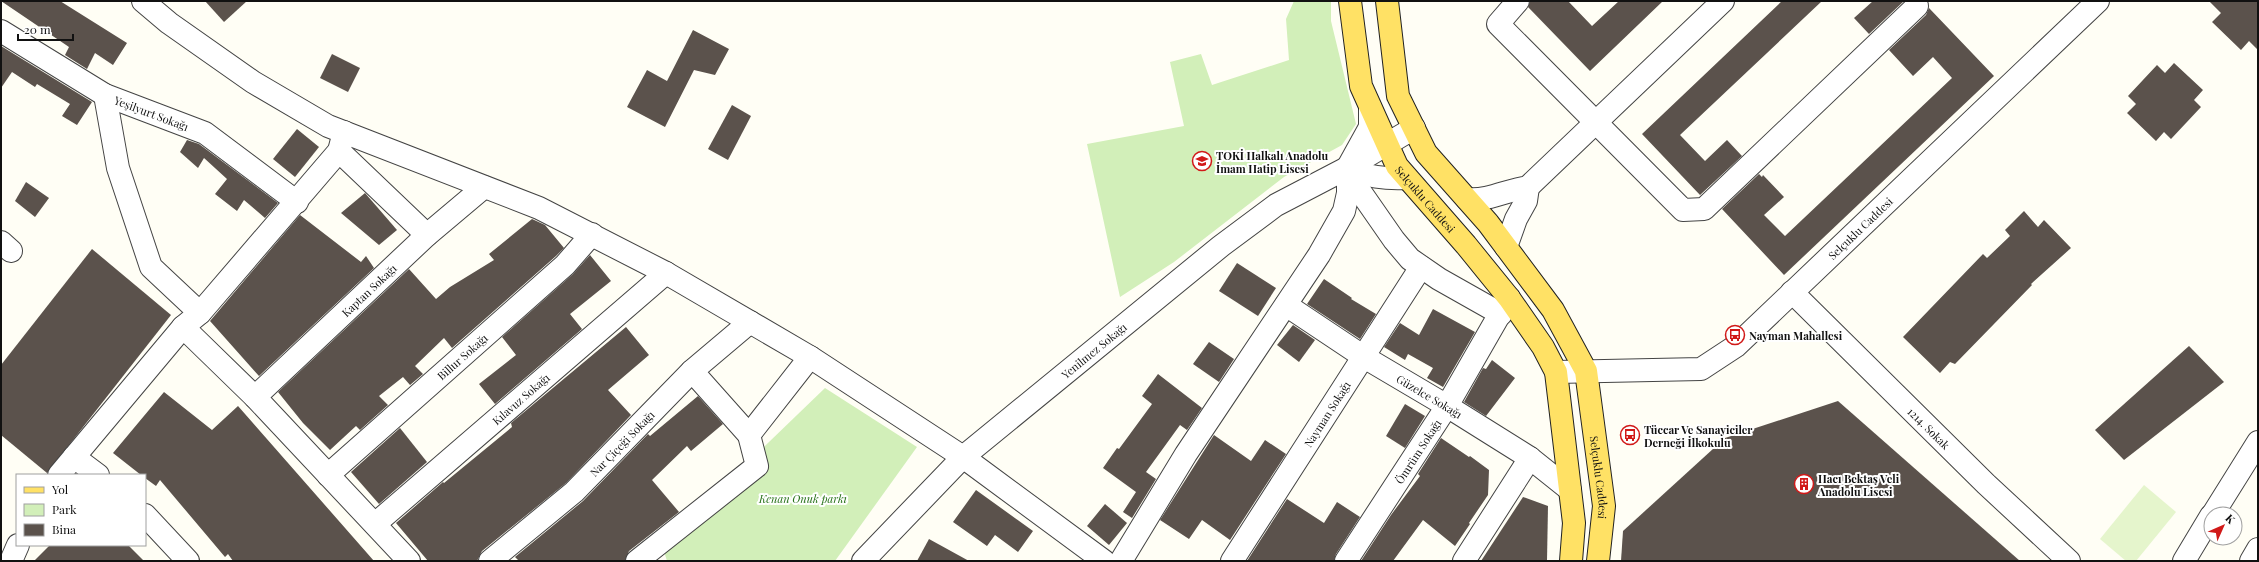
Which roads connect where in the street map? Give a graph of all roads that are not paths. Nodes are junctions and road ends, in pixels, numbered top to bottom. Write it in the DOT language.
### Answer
graph roads {
  1 [pos="144,1"];
  2 [pos="1350,1"];
  3 [pos="1387,1"];
  4 [pos="1518,1"];
  5 [pos="1723,1"];
  6 [pos="2098,1"];
  7 [pos="1917,6"];
  8 [pos="1,31"];
  9 [pos="105,95"];
  10 [pos="1370,107"];
  11 [pos="1595,122"];
  12 [pos="1414,128"];
  13 [pos="342,142"];
  14 [pos="1387,144"];
  15 [pos="1347,170"];
  16 [pos="1407,178"];
  17 [pos="484,187"];
  18 [pos="1528,187"];
  19 [pos="1467,199"];
  20 [pos="297,202"];
  21 [pos="592,234"];
  22 [pos="427,235"];
  23 [pos="1506,248"];
  24 [pos="1421,267"];
  25 [pos="666,273"];
  26 [pos="1792,292"];
  27 [pos="1286,305"];
  28 [pos="1505,306"];
  29 [pos="200,314"];
  30 [pos="750,322"];
  31 [pos="183,327"];
  32 [pos="810,357"];
  33 [pos="1364,357"];
  34 [pos="692,371"];
  35 [pos="1586,371"];
  36 [pos="1556,372"];
  37 [pos="255,396"];
  38 [pos="1447,406"];
  39 [pos="749,435"];
  40 [pos="2258,442"];
  41 [pos="74,457"];
  42 [pos="963,457"];
  43 [pos="1530,458"];
  44 [pos="60,474"];
  45 [pos="97,474"];
  46 [pos="328,475"];
  47 [pos="1570,490"];
  48 [pos="2218,506"];
  49 [pos="146,516"];
  50 [pos="375,524"];
  51 [pos="2203,530"];
  52 [pos="18,546"];
  53 [pos="2258,549"];
  54 [pos="11,561"];
  55 [pos="188,561"];
  56 [pos="409,561"];
  57 [pos="490,561"];
  58 [pos="638,561"];
  59 [pos="864,561"];
  60 [pos="1104,561"];
  61 [pos="1121,561"];
  62 [pos="1232,561"];
  63 [pos="1346,561"];
  64 [pos="1464,561"];
  65 [pos="1571,561"];
  66 [pos="1598,561"];
  67 [pos="2069,561"];
  68 [pos="2184,561"];
  69 [pos="2251,561"];
  1 -- 13 [label="street"];
  2 -- 10 [label="main road, Selçuklu Caddesi"];
  3 -- 12 [label="main road, Selçuklu Caddesi"];
  4 -- 11 [label="street"];
  5 -- 11 [label="street"];
  6 -- 26 [label="street, Selçuklu Caddesi"];
  7 -- 11 [label="street"];
  8 -- 9 [label="street, Yeşilyurt Sokağı"];
  9 -- 20 [label="street, Yeşilyurt Sokağı"];
  9 -- 29 [label="street"];
  10 -- 14 [label="main road, Selçuklu Caddesi"];
  10 -- 15 [label="street"];
  11 -- 18 [label="street"];
  12 -- 14 [label="street, Yenilmez Sokağı"];
  12 -- 19 [label="main road, Selçuklu Caddesi"];
  13 -- 17 [label="street"];
  13 -- 20 [label="street"];
  13 -- 22 [label="street"];
  14 -- 15 [label="street, Yenilmez Sokağı"];
  14 -- 16 [label="main road, Selçuklu Caddesi"];
  15 -- 16 [label="street"];
  15 -- 24 [label="street"];
  15 -- 27 [label="street"];
  15 -- 42 [label="street, Yenilmez Sokağı"];
  16 -- 28 [label="main road, Selçuklu Caddesi"];
  17 -- 21 [label="street"];
  17 -- 22 [label="street, Kaptan Sokağı"];
  18 -- 19 [label="street"];
  18 -- 23 [label="street"];
  19 -- 23 [label="main road, Selçuklu Caddesi"];
  20 -- 29 [label="street"];
  21 -- 25 [label="street"];
  21 -- 46 [label="street, Billur Sokağı"];
  22 -- 37 [label="street, Kaptan Sokağı"];
  23 -- 35 [label="main road, Selçuklu Caddesi"];
  24 -- 28 [label="street"];
  24 -- 33 [label="street, Nayman Sokağı"];
  25 -- 30 [label="street"];
  25 -- 50 [label="street, Kılavuz Sokağı"];
  26 -- 35 [label="street, Selçuklu Caddesi"];
  26 -- 67 [label="street, 1214. Sokak"];
  27 -- 33 [label="street, Güzelce Sokağı"];
  27 -- 61 [label="street"];
  28 -- 36 [label="main road, Selçuklu Caddesi"];
  28 -- 38 [label="street, Ömrüm Sokağı"];
  29 -- 31 [label="street"];
  30 -- 32 [label="street"];
  30 -- 34 [label="street, Nar Çiçeği Sokağı"];
  31 -- 37 [label="street"];
  31 -- 41 [label="street"];
  32 -- 39 [label="street"];
  32 -- 42 [label="street"];
  33 -- 38 [label="street, Güzelce Sokağı"];
  33 -- 62 [label="street, Nayman Sokağı"];
  34 -- 39 [label="street"];
  34 -- 57 [label="street, Nar Çiçeği Sokağı"];
  35 -- 36 [label="street, Selçuklu Caddesi"];
  35 -- 66 [label="main road, Selçuklu Caddesi"];
  36 -- 47 [label="main road, Selçuklu Caddesi"];
  37 -- 46 [label="street"];
  38 -- 43 [label="street, Güzelce Sokağı"];
  38 -- 63 [label="street, Ömrüm Sokağı"];
  39 -- 58 [label="street"];
  40 -- 48 [label="street"];
  41 -- 44 [label="street"];
  41 -- 45 [label="street"];
  42 -- 59 [label="street, Yenilmez Sokağı"];
  42 -- 60 [label="street"];
  43 -- 47 [label="street, Güzelce Sokağı"];
  43 -- 64 [label="street"];
  46 -- 50 [label="street"];
  47 -- 65 [label="main road, Selçuklu Caddesi"];
  49 -- 55 [label="street"];
  50 -- 56 [label="street"];
  51 -- 68 [label="street"];
  52 -- 54 [label="street"];
  53 -- 69 [label="street"];
}
